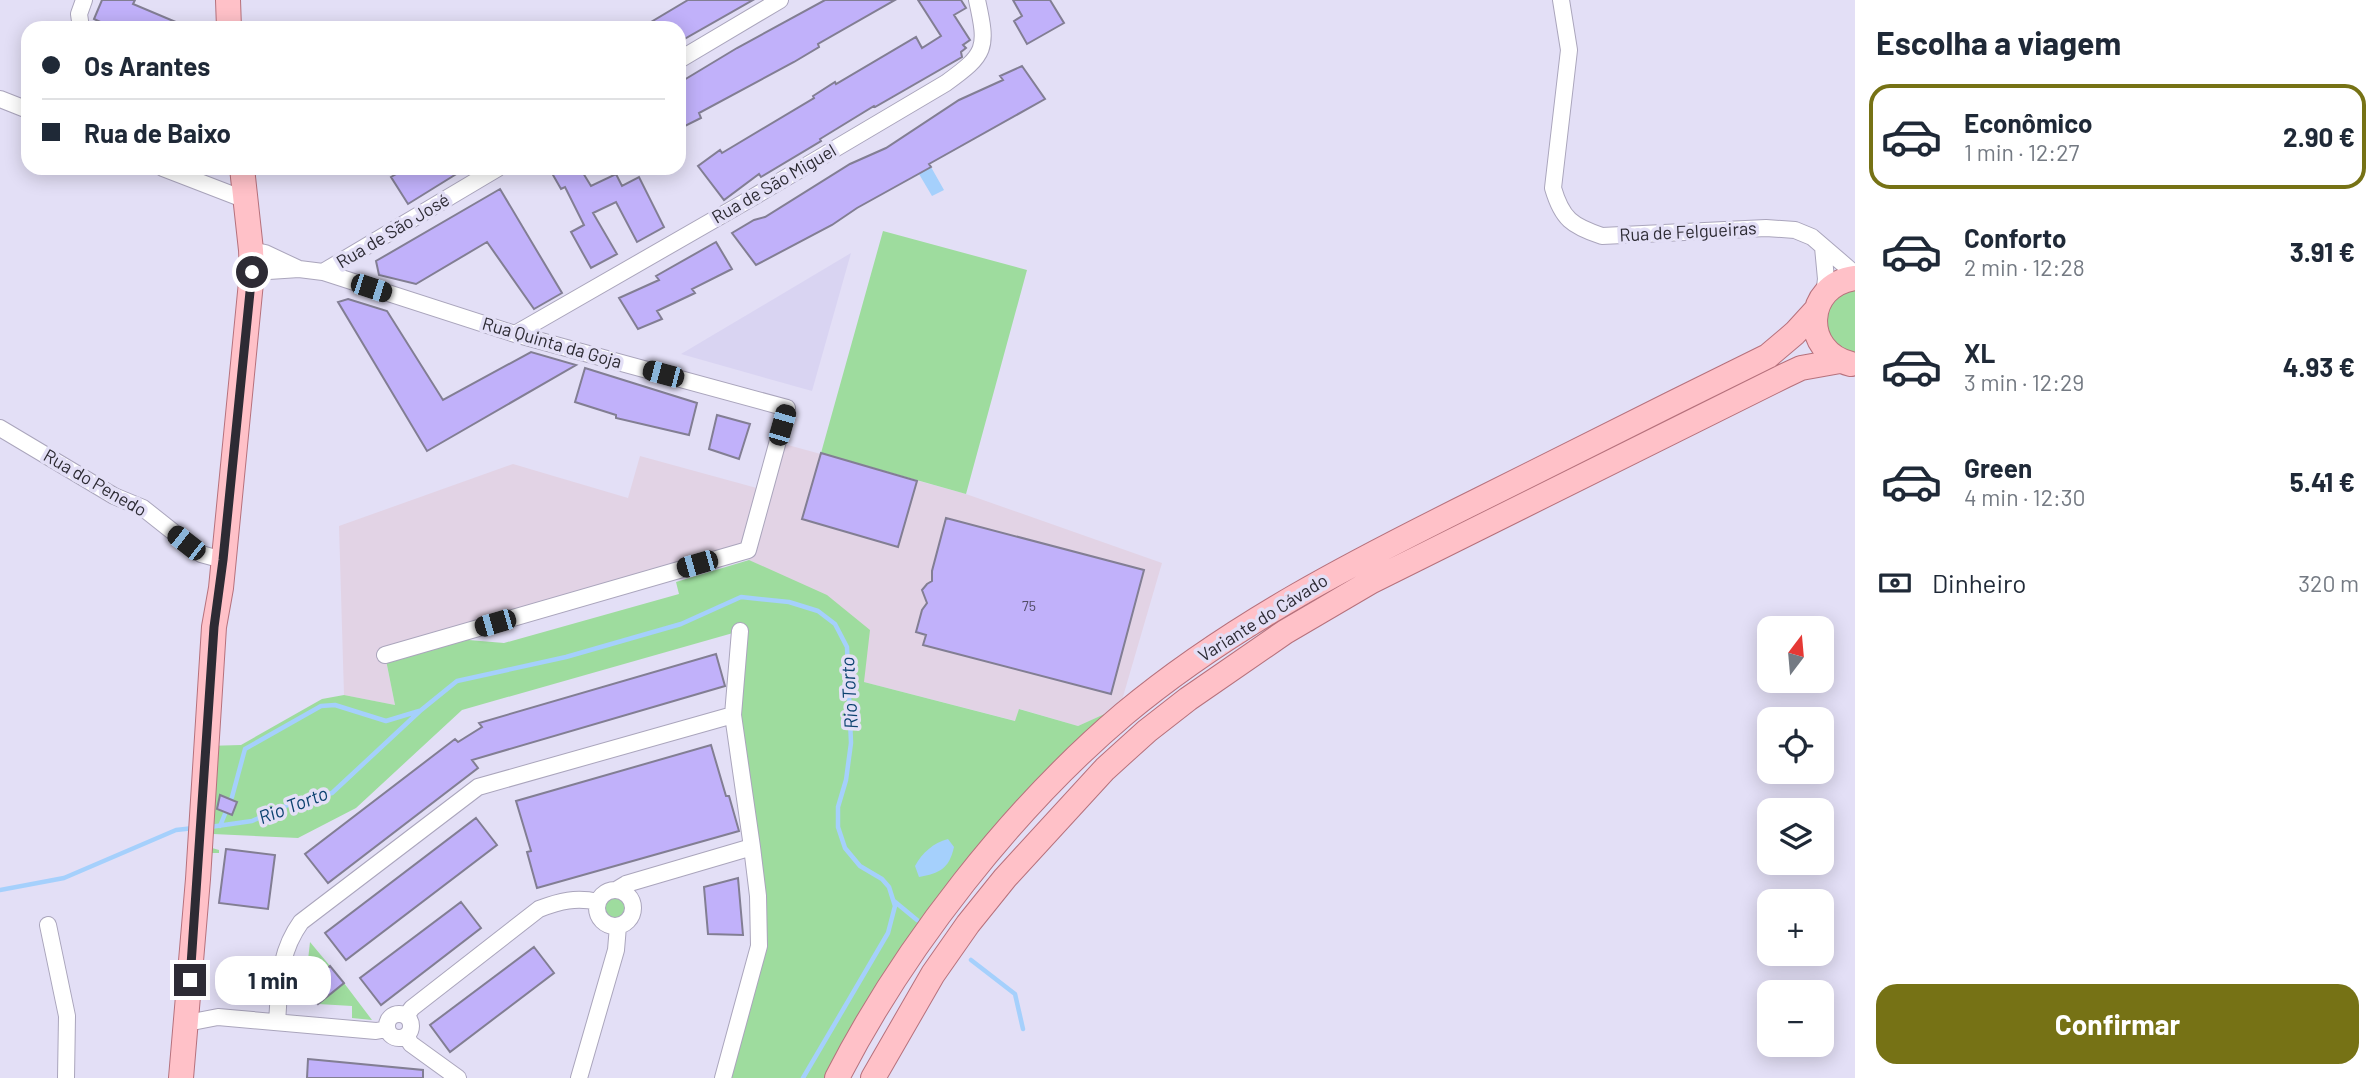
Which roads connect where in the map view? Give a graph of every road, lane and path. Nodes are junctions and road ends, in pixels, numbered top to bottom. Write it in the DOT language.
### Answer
graph roads {
  1 [pos="84,0"];
  2 [pos="229,0"];
  3 [pos="780,0"];
  4 [pos="977,0"];
  5 [pos="1561,0"];
  6 [pos="80,21"];
  7 [pos="229,21"];
  8 [pos="686,56"];
  9 [pos="0,99"];
  10 [pos="21,107"];
  11 [pos="183,175"];
  12 [pos="486,175"];
  13 [pos="244,183"];
  14 [pos="1823,247"];
  15 [pos="252,261"];
  16 [pos="323,272"];
  17 [pos="1855,276"];
  18 [pos="1820,302"];
  19 [pos="515,334"];
  20 [pos="1848,362"];
  21 [pos="0,428"];
  22 [pos="223,560"];
  23 [pos="740,631"];
  24 [pos="385,655"];
  25 [pos="733,715"];
  26 [pos="752,847"];
  27 [pos="616,890"];
  28 [pos="598,902"];
  29 [pos="48,925"];
  30 [pos="618,926"];
  31 [pos="187,1014"];
  32 [pos="406,1016"];
  33 [pos="277,1022"];
  34 [pos="387,1029"];
  35 [pos="406,1036"];
  36 [pos="66,1078"];
  37 [pos="181,1078"];
  38 [pos="458,1078"];
  39 [pos="579,1078"];
  40 [pos="723,1078"];
  41 [pos="837,1078"];
  42 [pos="873,1078"];
  1 -- 6 [label="street"];
  2 -- 7 [label="main road"];
  3 -- 8 [label="street"];
  4 -- 19 [label="street, Rua de São Miguel"];
  5 -- 14 [label="street, Rua de Felgueiras"];
  9 -- 10 [label="street"];
  11 -- 13 [label="street"];
  12 -- 16 [label="street, Rua de São José"];
  13 -- 15 [label="main road"];
  14 -- 17 [label="street, Rua de Felgueiras"];
  14 -- 18 [label="street"];
  15 -- 16 [label="street, Rua Quinta da Goja"];
  15 -- 22 [label="main road"];
  16 -- 19 [label="street, Rua Quinta da Goja"];
  17 -- 18 [label="main road, Variante do Cávado"];
  18 -- 20 [label="main road, Variante do Cávado"];
  18 -- 41 [label="main road, Variante do Cávado"];
  19 -- 24 [label="street, Rua Quinta da Goja"];
  20 -- 42 [label="main road, Variante do Cávado"];
  21 -- 22 [label="street, Rua do Penedo"];
  22 -- 31 [label="main road"];
  23 -- 25 [label="street"];
  25 -- 26 [label="street"];
  25 -- 33 [label="street"];
  26 -- 27 [label="street"];
  26 -- 40 [label="street"];
  27 -- 28 [label="street"];
  27 -- 30 [label="street"];
  28 -- 30 [label="street"];
  28 -- 32 [label="street"];
  29 -- 36 [label="street"];
  30 -- 39 [label="street"];
  31 -- 33 [label="street"];
  31 -- 37 [label="main road"];
  32 -- 34 [label="street"];
  32 -- 35 [label="street"];
  33 -- 34 [label="street"];
  34 -- 35 [label="street"];
  35 -- 38 [label="street"];
}
